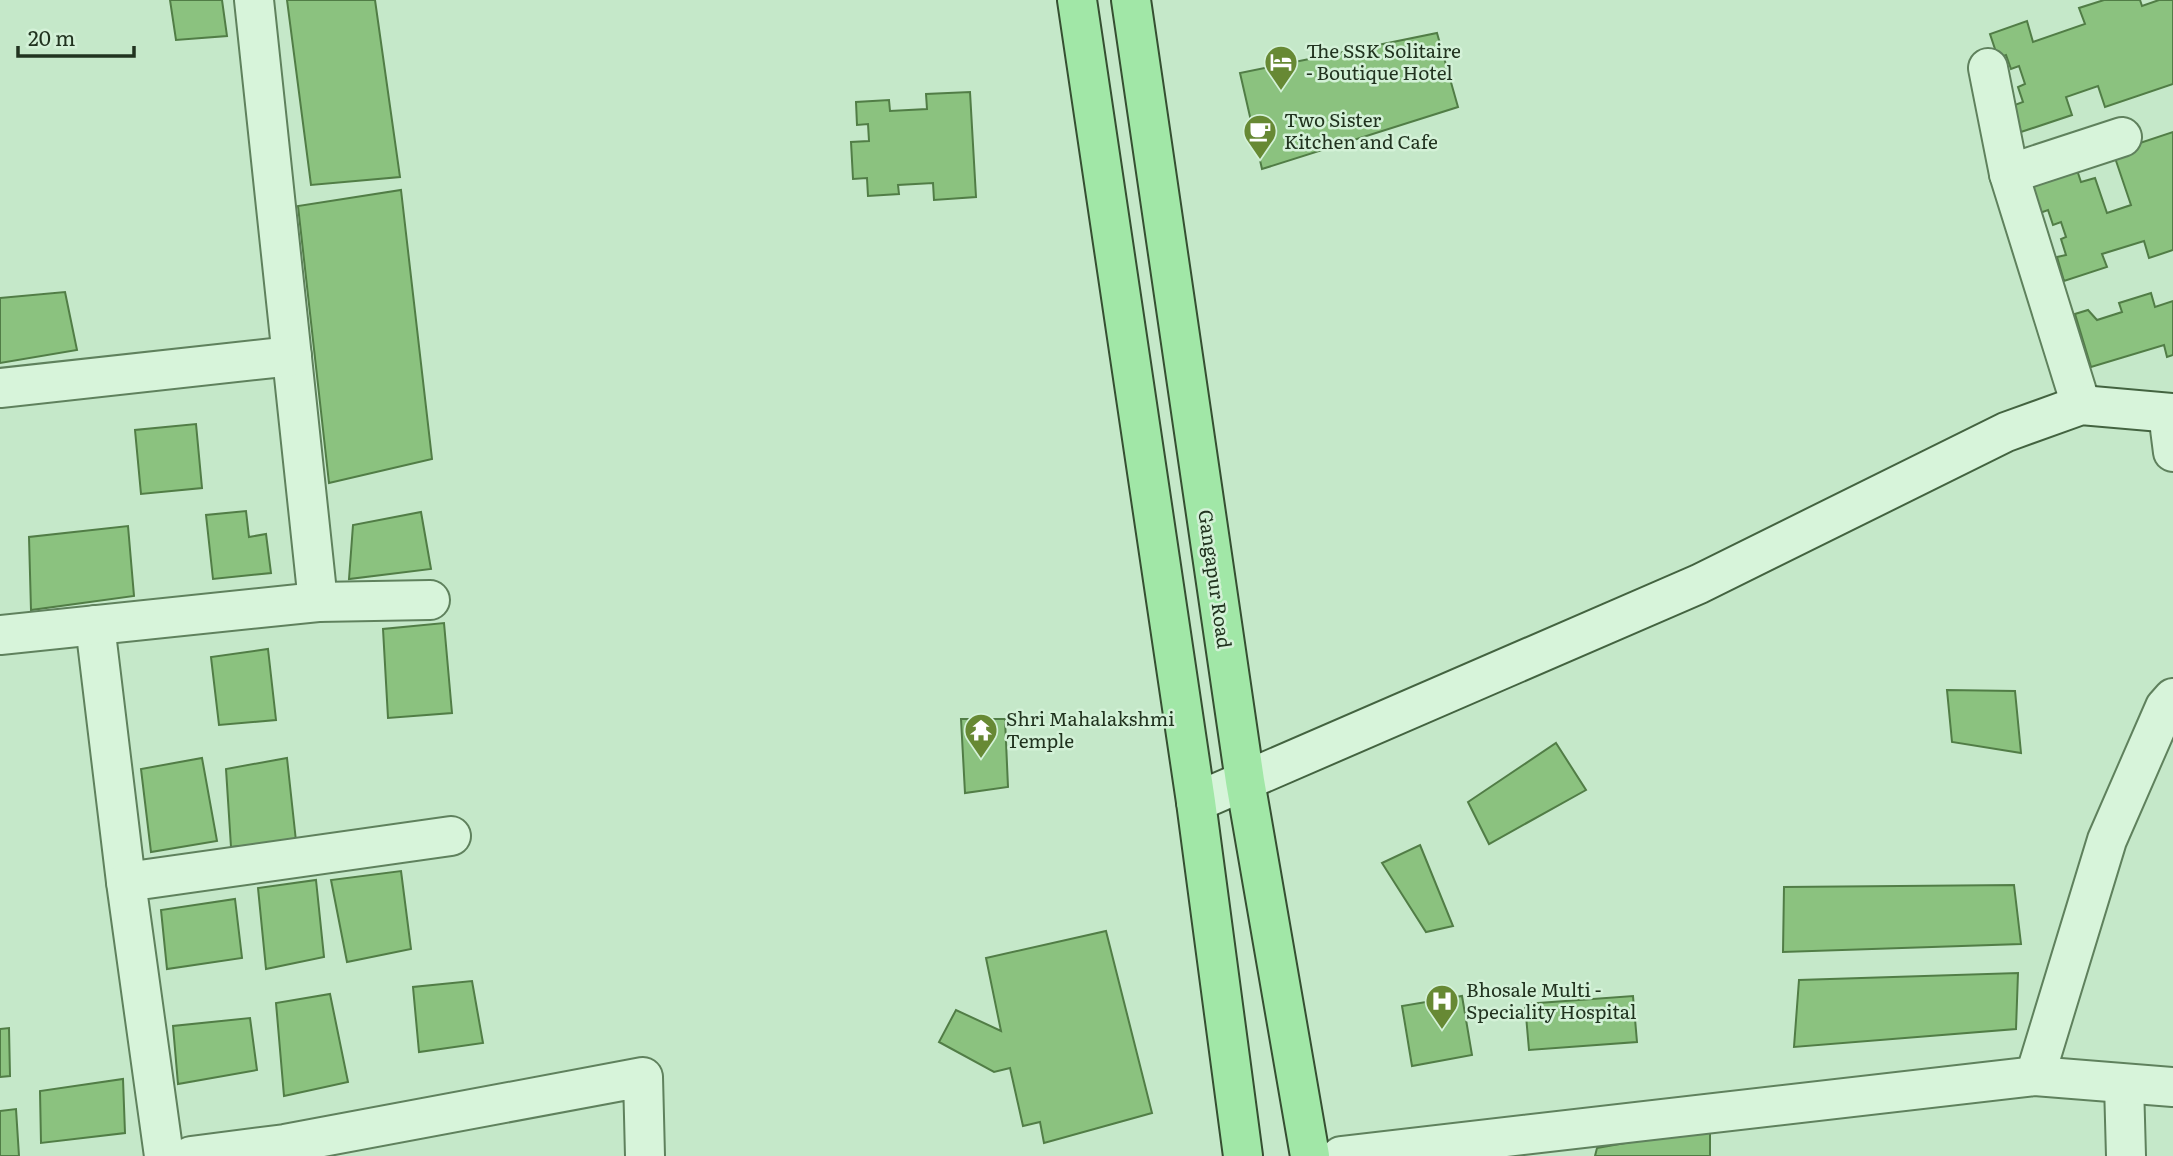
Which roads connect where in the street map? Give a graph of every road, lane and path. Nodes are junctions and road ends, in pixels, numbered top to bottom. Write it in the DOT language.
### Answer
graph roads {
  1 [pos="254,0"];
  2 [pos="1077,0"];
  3 [pos="1131,0"];
  4 [pos="1988,68"];
  5 [pos="2122,137"];
  6 [pos="2009,174"];
  7 [pos="292,356"];
  8 [pos="0,388"];
  9 [pos="2081,405"];
  10 [pos="2171,413"];
  11 [pos="2173,453"];
  12 [pos="430,600"];
  13 [pos="318,603"];
  14 [pos="95,625"];
  15 [pos="0,635"];
  16 [pos="2173,698"];
  17 [pos="1245,781"];
  18 [pos="1196,802"];
  19 [pos="451,836"];
  20 [pos="126,882"];
  21 [pos="2035,1076"];
  22 [pos="2124,1084"];
  23 [pos="2173,1087"];
  24 [pos="164,1156"];
  25 [pos="191,1156"];
  26 [pos="645,1156"];
  27 [pos="1243,1156"];
  28 [pos="1310,1156"];
  29 [pos="1341,1156"];
  30 [pos="2126,1156"];
  1 -- 7 [label="street"];
  2 -- 18 [label="main road"];
  3 -- 17 [label="main road, Gangapur Road"];
  4 -- 6 [label="street"];
  5 -- 6 [label="street"];
  6 -- 9 [label="street"];
  7 -- 8 [label="street"];
  7 -- 13 [label="street"];
  9 -- 10 [label="street"];
  9 -- 17 [label="street"];
  10 -- 11 [label="street"];
  12 -- 13 [label="street"];
  13 -- 14 [label="street"];
  14 -- 15 [label="street"];
  14 -- 20 [label="street"];
  16 -- 21 [label="street"];
  17 -- 18 [label="street"];
  17 -- 28 [label="main road, Gangapur Road"];
  18 -- 27 [label="main road"];
  19 -- 20 [label="street"];
  20 -- 24 [label="street"];
  21 -- 22 [label="street"];
  21 -- 29 [label="street"];
  22 -- 23 [label="street"];
  22 -- 30 [label="street"];
  25 -- 26 [label="street"];
}
